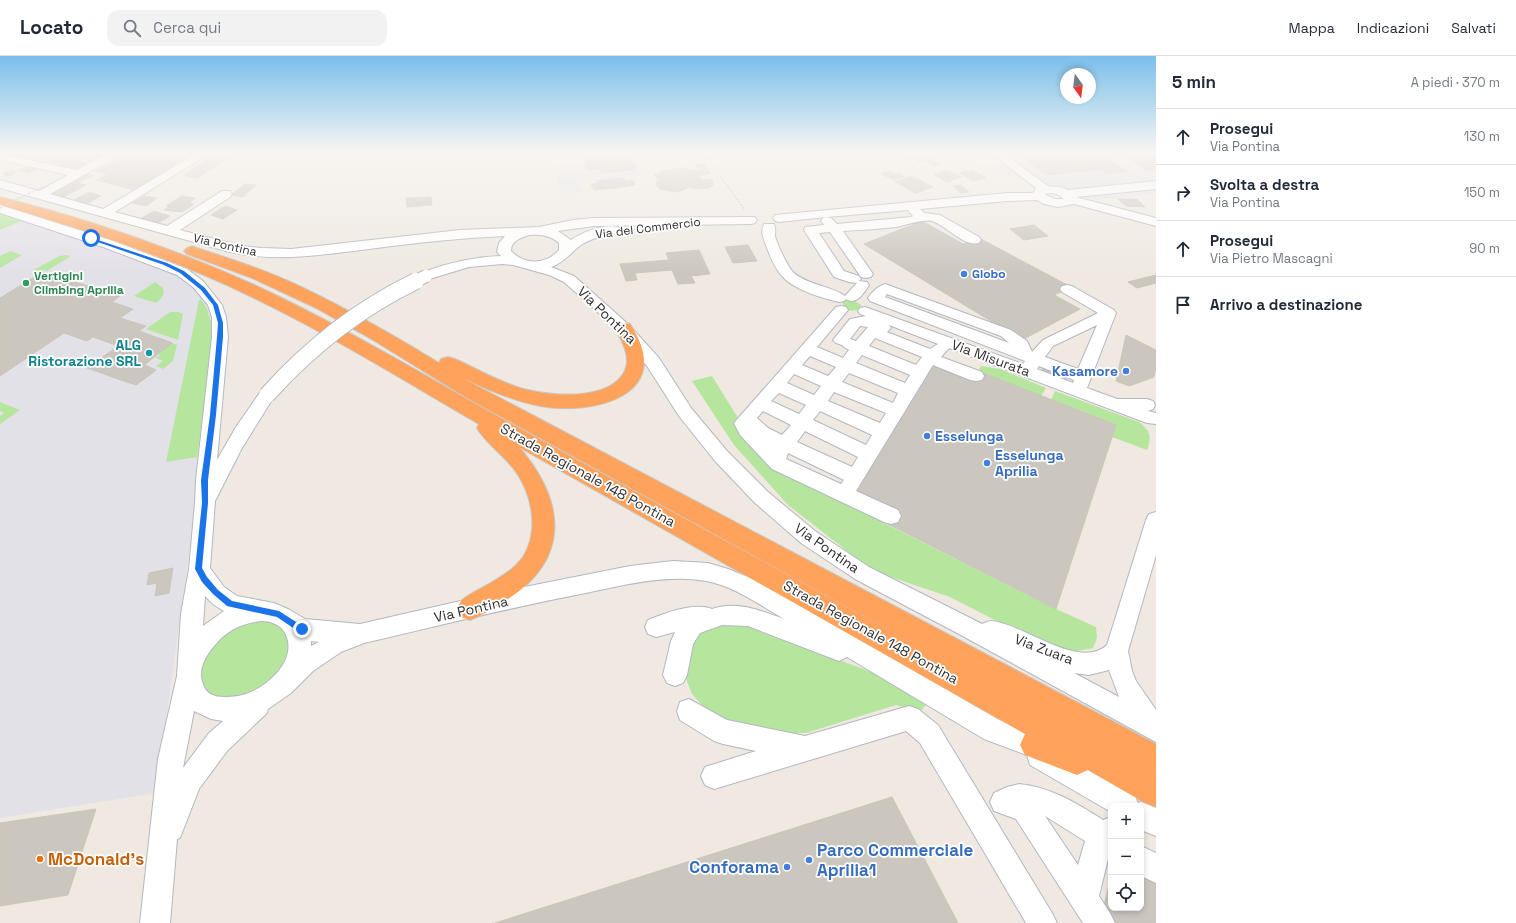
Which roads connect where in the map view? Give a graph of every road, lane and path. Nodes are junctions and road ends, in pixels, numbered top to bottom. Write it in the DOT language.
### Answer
graph roads {
  1 [pos="5,193"];
  2 [pos="35,193"];
  3 [pos="48,193"];
  4 [pos="138,193"];
  5 [pos="732,193"];
  6 [pos="1038,193"];
  7 [pos="1062,193"];
  8 [pos="1097,193"];
  9 [pos="226,194"];
  10 [pos="1069,197"];
  11 [pos="0,201"];
  12 [pos="911,206"];
  13 [pos="0,208"];
  14 [pos="105,213"];
  15 [pos="822,214"];
  16 [pos="758,215"];
  17 [pos="920,216"];
  18 [pos="712,221"];
  19 [pos="1156,222"];
  20 [pos="774,223"];
  21 [pos="834,228"];
  22 [pos="169,231"];
  23 [pos="533,231"];
  24 [pos="974,240"];
  25 [pos="507,241"];
  26 [pos="565,253"];
  27 [pos="514,261"];
  28 [pos="529,265"];
  29 [pos="426,276"];
  30 [pos="569,279"];
  31 [pos="868,282"];
  32 [pos="1067,289"];
  33 [pos="844,302"];
  34 [pos="1109,313"];
  35 [pos="624,328"];
  36 [pos="821,332"];
  37 [pos="841,340"];
  38 [pos="395,344"];
  39 [pos="859,348"];
  40 [pos="807,349"];
  41 [pos="938,351"];
  42 [pos="1029,362"];
  43 [pos="846,365"];
  44 [pos="791,367"];
  45 [pos="920,373"];
  46 [pos="976,376"];
  47 [pos="1080,383"];
  48 [pos="832,384"];
  49 [pos="776,385"];
  50 [pos="433,389"];
  51 [pos="908,391"];
  52 [pos="760,403"];
  53 [pos="817,403"];
  54 [pos="1153,410"];
  55 [pos="896,411"];
  56 [pos="747,418"];
  57 [pos="802,422"];
  58 [pos="883,432"];
  59 [pos="785,444"];
  60 [pos="869,454"];
  61 [pos="774,459"];
  62 [pos="855,476"];
  63 [pos="844,495"];
  64 [pos="205,503"];
  65 [pos="891,516"];
  66 [pos="1156,520"];
  67 [pos="199,569"];
  68 [pos="470,609"];
  69 [pos="262,611"];
  70 [pos="722,615"];
  71 [pos="291,622"];
  72 [pos="656,627"];
  73 [pos="967,627"];
  74 [pos="363,633"];
  75 [pos="1117,650"];
  76 [pos="878,663"];
  77 [pos="675,675"];
  78 [pos="189,676"];
  79 [pos="274,692"];
  80 [pos="689,710"];
  81 [pos="1156,729"];
  82 [pos="993,730"];
  83 [pos="1035,745"];
  84 [pos="804,748"];
  85 [pos="1156,760"];
  86 [pos="714,776"];
  87 [pos="1141,794"];
  88 [pos="1105,800"];
  89 [pos="1003,802"];
  90 [pos="975,810"];
  91 [pos="1144,817"];
  92 [pos="1156,824"];
  93 [pos="1107,836"];
  94 [pos="163,846"];
  95 [pos="1144,862"];
  96 [pos="1156,868"];
  97 [pos="1084,898"];
  98 [pos="155,923"];
  99 [pos="1042,923"];
  100 [pos="1100,923"];
  1 -- 38 [label="highway, Strada Regionale 148 Pontina"];
  2 -- 13 [label="path, bridge"];
  3 -- 14 [label="street, Via Pontina"];
  4 -- 14 [label="street"];
  5 -- 16 [label="path"];
  6 -- 12 [label="street"];
  7 -- 10 [label="street"];
  8 -- 10 [label="street"];
  9 -- 22 [label="street"];
  10 -- 19 [label="street"];
  11 -- 50 [label="highway, Strada Regionale 148 Pontina"];
  12 -- 15 [label="street"];
  12 -- 17 [label="street"];
  13 -- 64 [label="street"];
  14 -- 22 [label="street, Via Pontina"];
  15 -- 20 [label="street"];
  15 -- 21 [label="street"];
  16 -- 18 [label="street, Via del Commercio"];
  16 -- 20 [label="street"];
  16 -- 20 [label="street"];
  17 -- 21 [label="street"];
  17 -- 24 [label="street"];
  18 -- 23 [label="street, Via del Commercio"];
  18 -- 26 [label="street, Via del Commercio"];
  20 -- 33 [label="street, Via Misurata"];
  21 -- 31 [label="street"];
  21 -- 31 [label="street"];
  22 -- 23 [label="street, Via Pontina"];
  23 -- 25 [label="street"];
  23 -- 26 [label="street, Via Pontina"];
  25 -- 27 [label="street"];
  25 -- 29 [label="street"];
  26 -- 28 [label="street, Via del Commercio"];
  26 -- 30 [label="street, Via Pontina"];
  27 -- 28 [label="street, Via Pontina"];
  27 -- 29 [label="street, Via Pontina"];
  28 -- 30 [label="street, Via Pontina"];
  29 -- 64 [label="street, bridge"];
  30 -- 35 [label="street, Via Pontina"];
  31 -- 33 [label="street"];
  31 -- 42 [label="street"];
  32 -- 34 [label="street"];
  33 -- 36 [label="street"];
  33 -- 41 [label="street, Via Misurata"];
  34 -- 42 [label="street"];
  34 -- 47 [label="street"];
  35 -- 38 [label="highway"];
  35 -- 73 [label="street, Via Pontina"];
  36 -- 37 [label="street"];
  36 -- 40 [label="street"];
  37 -- 39 [label="street"];
  37 -- 41 [label="street"];
  38 -- 85 [label="highway, Strada Regionale 148 Pontina"];
  39 -- 41 [label="street"];
  39 -- 43 [label="street"];
  39 -- 45 [label="street"];
  40 -- 43 [label="street"];
  40 -- 44 [label="street"];
  41 -- 42 [label="street, Via Misurata"];
  41 -- 45 [label="street"];
  41 -- 46 [label="street"];
  42 -- 47 [label="street, Via Misurata"];
  43 -- 48 [label="street"];
  43 -- 51 [label="street"];
  44 -- 48 [label="street"];
  44 -- 49 [label="street"];
  45 -- 51 [label="street"];
  47 -- 54 [label="street, Via Misurata"];
  48 -- 53 [label="street"];
  48 -- 55 [label="street"];
  49 -- 52 [label="street"];
  49 -- 53 [label="street"];
  50 -- 68 [label="highway"];
  50 -- 87 [label="highway, Strada Regionale 148 Pontina"];
  51 -- 55 [label="street"];
  52 -- 56 [label="street"];
  52 -- 57 [label="street"];
  53 -- 57 [label="street"];
  53 -- 58 [label="street"];
  55 -- 58 [label="street"];
  56 -- 59 [label="street"];
  56 -- 61 [label="street"];
  57 -- 59 [label="street"];
  57 -- 60 [label="street"];
  58 -- 60 [label="street"];
  59 -- 61 [label="street"];
  59 -- 62 [label="street"];
  60 -- 62 [label="street"];
  61 -- 63 [label="street"];
  62 -- 63 [label="street"];
  63 -- 65 [label="street"];
  64 -- 67 [label="street"];
  66 -- 75 [label="street"];
  67 -- 69 [label="street"];
  67 -- 78 [label="street"];
  68 -- 74 [label="street, Via Pontina"];
  68 -- 76 [label="street, Via Pontina"];
  69 -- 71 [label="street"];
  69 -- 78 [label="street"];
  70 -- 72 [label="street"];
  70 -- 76 [label="street"];
  70 -- 77 [label="street"];
  71 -- 74 [label="street"];
  71 -- 79 [label="street"];
  73 -- 75 [label="street, Via Zuara"];
  73 -- 81 [label="street, Via Pontina"];
  74 -- 79 [label="street"];
  75 -- 81 [label="street"];
  76 -- 82 [label="street, Via Pontina"];
  78 -- 79 [label="street"];
  78 -- 94 [label="street"];
  79 -- 94 [label="street"];
  80 -- 84 [label="street"];
  82 -- 83 [label="street, Via Pontina"];
  82 -- 88 [label="street, Via Pontina"];
  83 -- 87 [label="highway"];
  84 -- 86 [label="street"];
  84 -- 90 [label="street"];
  87 -- 88 [label="street, Via Pontina"];
  89 -- 90 [label="street"];
  89 -- 93 [label="street"];
  89 -- 97 [label="street"];
  90 -- 99 [label="street"];
  91 -- 92 [label="street"];
  93 -- 97 [label="street"];
  94 -- 98 [label="street"];
  95 -- 96 [label="street"];
  97 -- 100 [label="street"];
}
